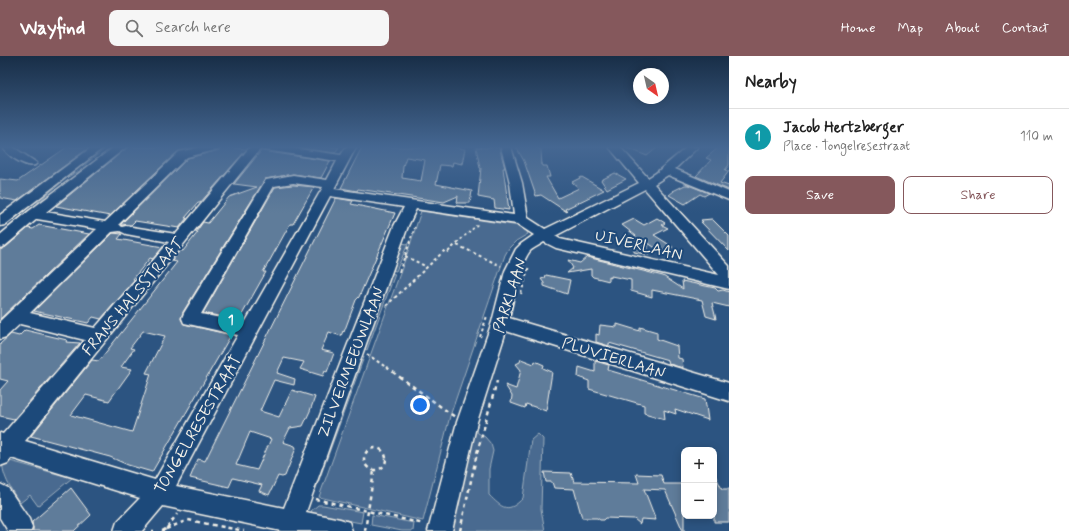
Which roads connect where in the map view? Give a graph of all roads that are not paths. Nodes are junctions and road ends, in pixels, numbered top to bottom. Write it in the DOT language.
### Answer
graph roads {
  1 [pos="68,169"];
  2 [pos="92,169"];
  3 [pos="167,169"];
  4 [pos="237,169"];
  5 [pos="339,169"];
  6 [pos="514,169"];
  7 [pos="633,169"];
  8 [pos="666,170"];
  9 [pos="646,184"];
  10 [pos="328,188"];
  11 [pos="729,196"];
  12 [pos="412,204"];
  13 [pos="0,207"];
  14 [pos="16,210"];
  15 [pos="34,214"];
  16 [pos="520,220"];
  17 [pos="0,222"];
  18 [pos="117,229"];
  19 [pos="543,236"];
  20 [pos="179,239"];
  21 [pos="0,243"];
  22 [pos="729,276"];
  23 [pos="729,283"];
  24 [pos="16,316"];
  25 [pos="500,322"];
  26 [pos="250,331"];
  27 [pos="0,332"];
  28 [pos="99,336"];
  29 [pos="729,392"];
  30 [pos="2,448"];
  31 [pos="160,492"];
  32 [pos="0,496"];
  33 [pos="291,521"];
  34 [pos="20,528"];
  35 [pos="434,529"];
  36 [pos="128,530"];
  37 [pos="340,531"];
  1 -- 14 [label="street"];
  2 -- 15 [label="street"];
  3 -- 18 [label="street"];
  4 -- 20 [label="street, FRANS HALSSTRAAT"];
  5 -- 10 [label="street, TONGELRESESTRAAT"];
  6 -- 16 [label="street"];
  7 -- 9 [label="street"];
  8 -- 9 [label="street, PARKLAAN"];
  8 -- 11 [label="street"];
  9 -- 19 [label="street, PARKLAAN"];
  9 -- 22 [label="street"];
  10 -- 12 [label="street"];
  10 -- 26 [label="street, TONGELRESESTRAAT"];
  10 -- 26 [label="street"];
  12 -- 16 [label="street"];
  12 -- 33 [label="street, ZILVERMEEUWLAAN"];
  13 -- 14 [label="street"];
  14 -- 17 [label="street"];
  15 -- 18 [label="street"];
  15 -- 21 [label="street"];
  16 -- 19 [label="street, UIVERLAAN"];
  18 -- 20 [label="street"];
  18 -- 24 [label="street"];
  19 -- 23 [label="street, UIVERLAAN"];
  19 -- 25 [label="street, PARKLAAN"];
  20 -- 28 [label="street, FRANS HALSSTRAAT"];
  24 -- 27 [label="street"];
  24 -- 28 [label="street"];
  25 -- 29 [label="street, PLUVIERLAAN"];
  25 -- 35 [label="street, PARKLAAN"];
  26 -- 31 [label="street, TONGELRESESTRAAT"];
  28 -- 30 [label="street, FRANS HALSSTRAAT"];
  30 -- 31 [label="street"];
  31 -- 33 [label="street"];
  31 -- 36 [label="street, TONGELRESESTRAAT"];
  32 -- 34 [label="street"];
  33 -- 37 [label="street"];
}
